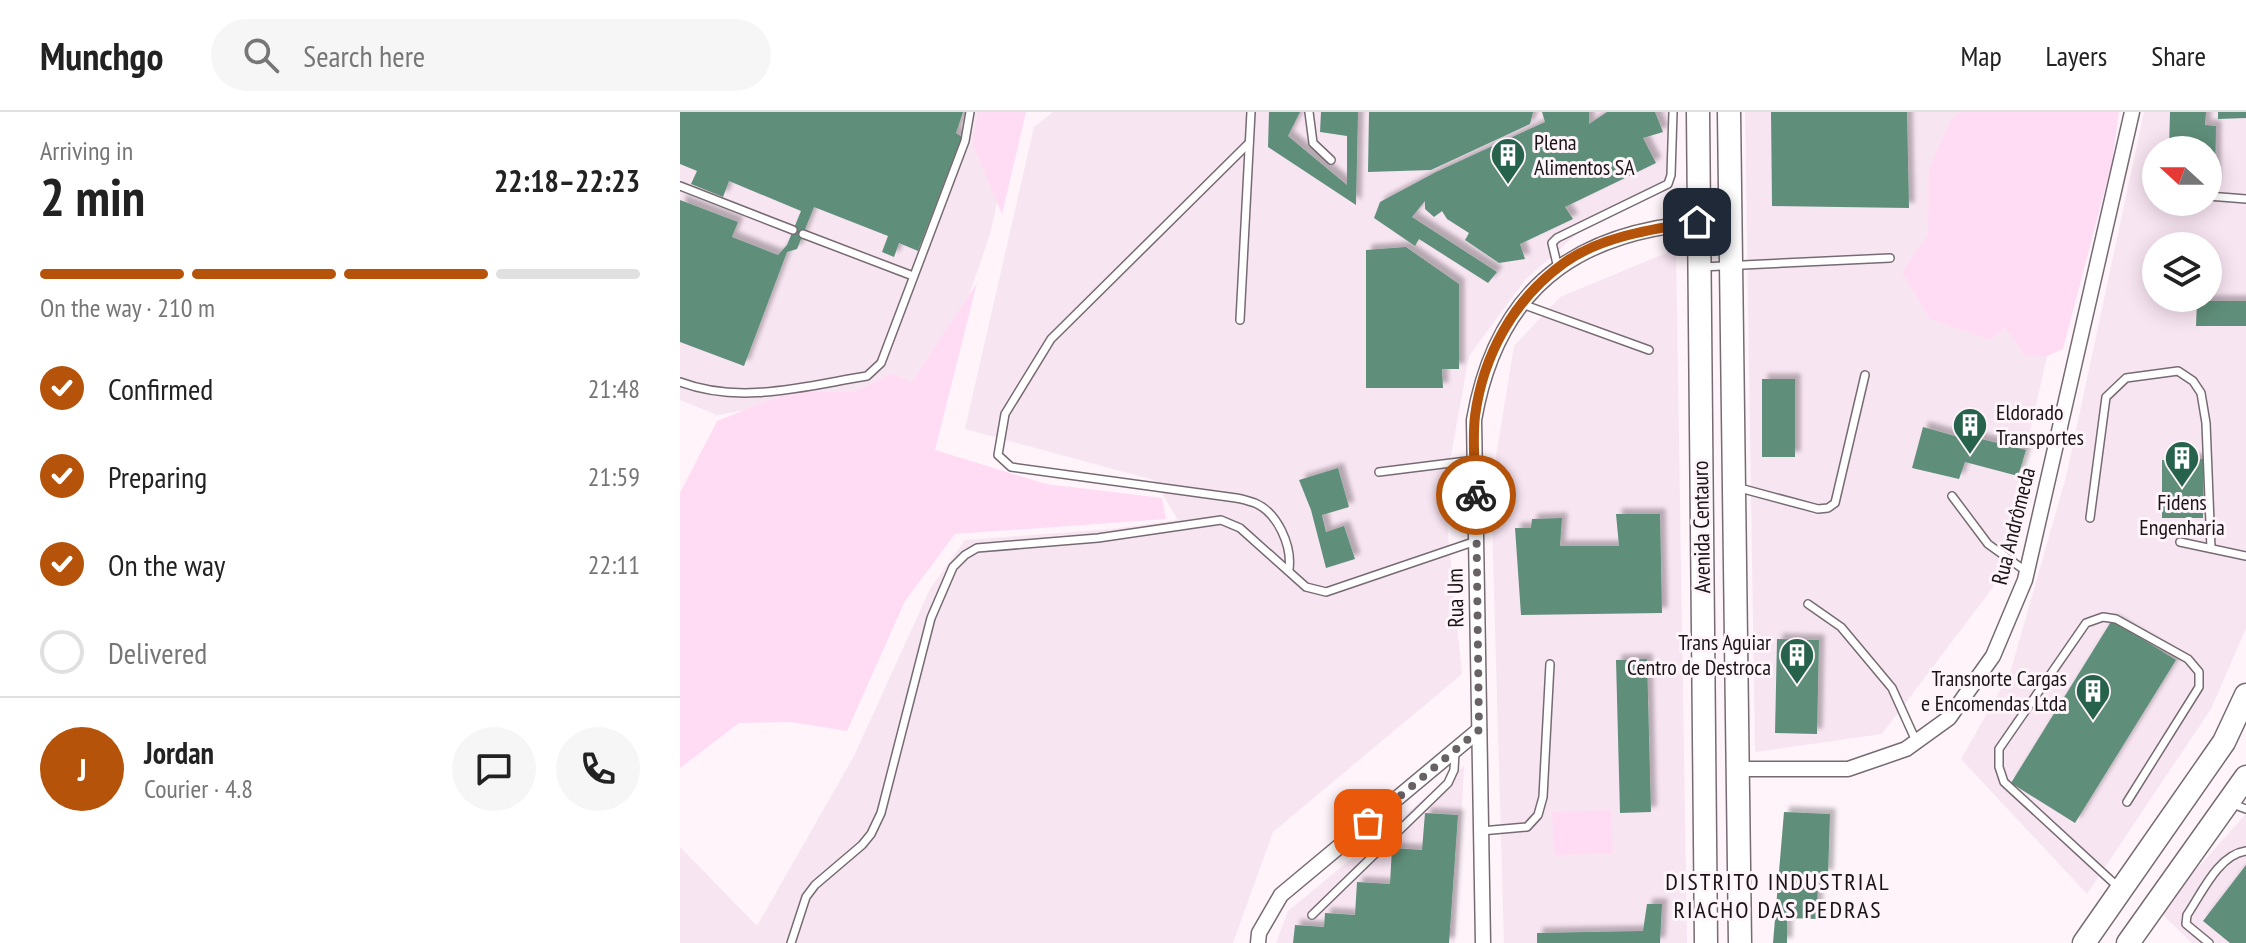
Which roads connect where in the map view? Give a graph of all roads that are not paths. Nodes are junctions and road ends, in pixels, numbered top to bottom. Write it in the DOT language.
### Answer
graph roads {
  1 [pos="970,112"];
  2 [pos="1251,112"];
  3 [pos="1309,112"];
  4 [pos="1673,112"];
  5 [pos="1698,112"];
  6 [pos="1729,112"];
  7 [pos="2132,112"];
  8 [pos="1249,143"];
  9 [pos="1331,160"];
  10 [pos="680,186"];
  11 [pos="2222,197"];
  12 [pos="2246,199"];
  13 [pos="1730,221"];
  14 [pos="1697,222"];
  15 [pos="793,230"];
  16 [pos="803,234"];
  17 [pos="1890,258"];
  18 [pos="1730,264"];
  19 [pos="1699,267"];
  20 [pos="1558,268"];
  21 [pos="913,276"];
  22 [pos="1520,303"];
  23 [pos="1240,320"];
  24 [pos="1649,350"];
  25 [pos="1865,375"];
  26 [pos="680,382"];
  27 [pos="1475,460"];
  28 [pos="1379,472"];
  29 [pos="1734,487"];
  30 [pos="1952,496"];
  31 [pos="2090,518"];
  32 [pos="1476,541"];
  33 [pos="2180,542"];
  34 [pos="2211,548"];
  35 [pos="2246,556"];
  36 [pos="1289,569"];
  37 [pos="2027,572"];
  38 [pos="1808,604"];
  39 [pos="1550,664"];
  40 [pos="2246,695"];
  41 [pos="1479,730"];
  42 [pos="1916,741"];
  43 [pos="1455,750"];
  44 [pos="1739,769"];
  45 [pos="2246,777"];
  46 [pos="2127,802"];
  47 [pos="2237,806"];
  48 [pos="1481,831"];
  49 [pos="2246,851"];
  50 [pos="2122,890"];
  51 [pos="1312,915"];
  52 [pos="791,943"];
  53 [pos="1258,943"];
  54 [pos="1483,943"];
  55 [pos="1706,943"];
  56 [pos="1740,943"];
  57 [pos="2084,943"];
  58 [pos="2128,943"];
  59 [pos="2209,943"];
  1 -- 21 [label="lane"];
  2 -- 8 [label="lane"];
  3 -- 9 [label="lane"];
  4 -- 20 [label="lane"];
  5 -- 14 [label="street, Avenida Centauro"];
  6 -- 13 [label="street, Avenida Centauro"];
  7 -- 37 [label="street, Rua Andrômeda"];
  8 -- 23 [label="lane"];
  8 -- 36 [label="lane"];
  10 -- 15 [label="lane"];
  11 -- 12 [label="lane"];
  13 -- 14 [label="street, Rua Um"];
  13 -- 18 [label="street, Avenida Centauro"];
  14 -- 19 [label="street, Avenida Centauro"];
  14 -- 20 [label="street, Rua Um"];
  16 -- 21 [label="lane"];
  17 -- 18 [label="lane"];
  18 -- 19 [label="lane"];
  18 -- 29 [label="street, Avenida Centauro"];
  19 -- 55 [label="street, Avenida Centauro"];
  20 -- 22 [label="street, Rua Um"];
  21 -- 26 [label="lane"];
  22 -- 24 [label="lane"];
  22 -- 27 [label="street, Rua Um"];
  25 -- 29 [label="lane"];
  27 -- 28 [label="lane"];
  27 -- 32 [label="street, Rua Um"];
  29 -- 44 [label="street, Avenida Centauro"];
  30 -- 37 [label="lane"];
  31 -- 34 [label="lane"];
  32 -- 36 [label="lane"];
  32 -- 41 [label="street, Rua Um"];
  33 -- 34 [label="lane"];
  34 -- 35 [label="lane"];
  36 -- 52 [label="lane"];
  37 -- 42 [label="street, Rua Andrômeda"];
  38 -- 42 [label="lane"];
  39 -- 48 [label="lane"];
  40 -- 50 [label="street"];
  41 -- 43 [label="street"];
  41 -- 48 [label="street, Rua Um"];
  42 -- 44 [label="street, Rua Andrômeda"];
  43 -- 51 [label="lane"];
  43 -- 53 [label="street"];
  44 -- 56 [label="street, Avenida Centauro"];
  45 -- 47 [label="street"];
  46 -- 50 [label="lane"];
  47 -- 58 [label="street"];
  48 -- 54 [label="street, Rua Um"];
  49 -- 59 [label="lane"];
  50 -- 57 [label="street"];
}
